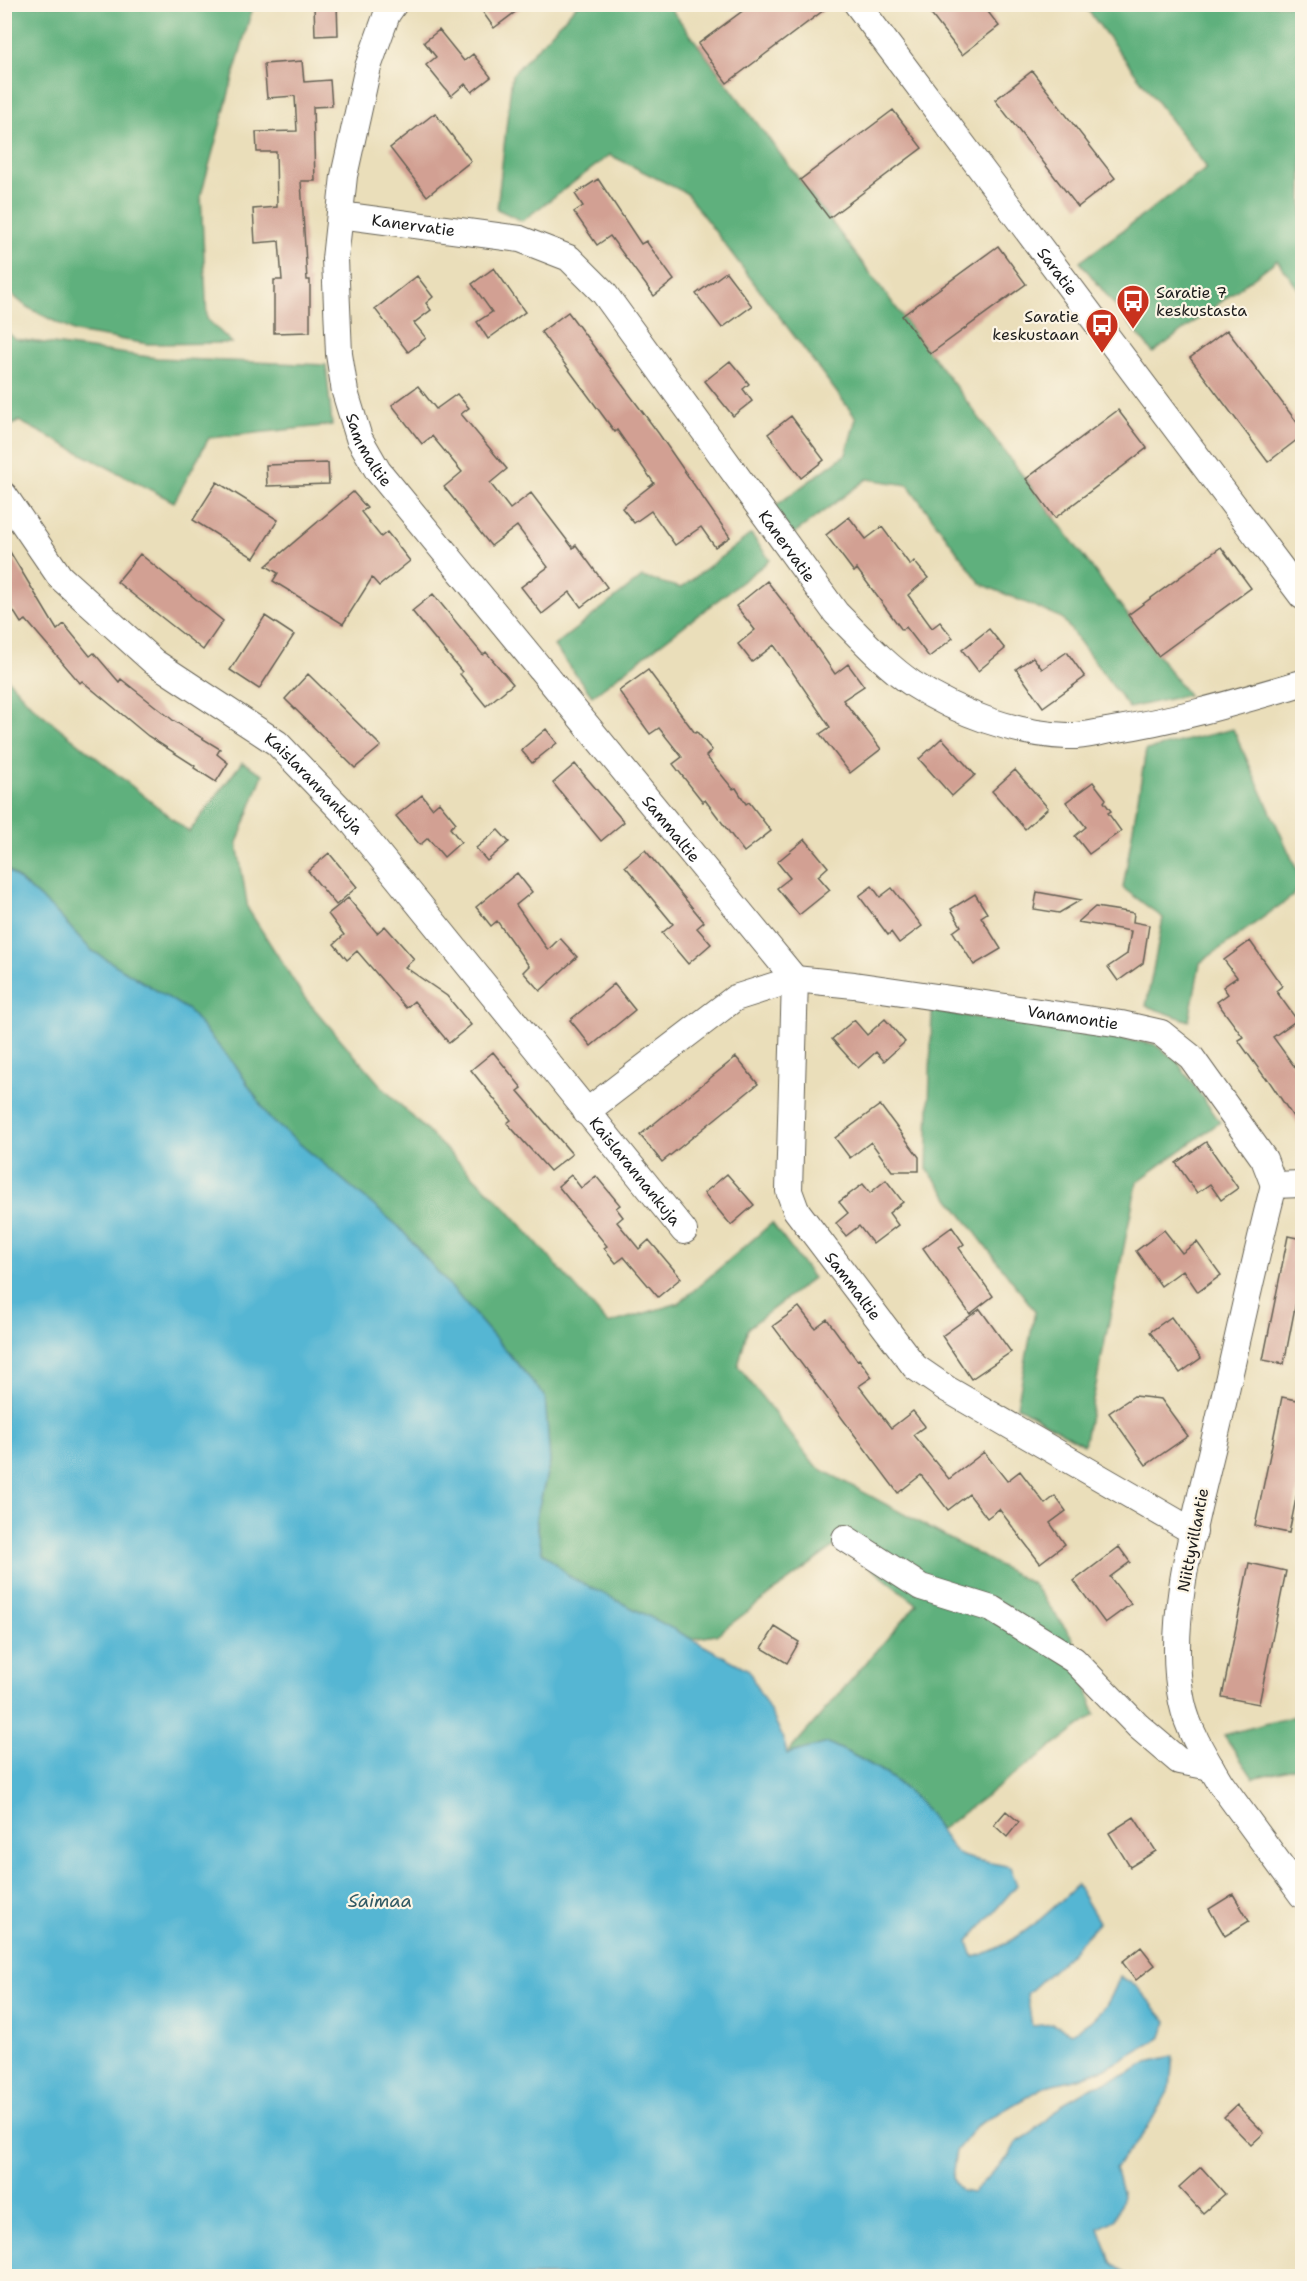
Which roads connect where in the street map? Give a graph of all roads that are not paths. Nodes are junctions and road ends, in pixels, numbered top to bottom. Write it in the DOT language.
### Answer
graph roads {
  1 [pos="394,4"];
  2 [pos="857,4"];
  3 [pos="340,215"];
  4 [pos="4,495"];
  5 [pos="1302,596"];
  6 [pos="1302,683"];
  7 [pos="795,979"];
  8 [pos="586,1112"];
  9 [pos="1302,1184"];
  10 [pos="1274,1185"];
  11 [pos="684,1231"];
  12 [pos="1194,1532"];
  13 [pos="845,1538"];
  14 [pos="1211,1767"];
  15 [pos="1302,1896"];
  1 -- 3 [label="street, Sammaltie"];
  2 -- 5 [label="street, Saratie"];
  3 -- 6 [label="street, Kanervatie"];
  3 -- 7 [label="street, Sammaltie"];
  4 -- 8 [label="street, Kaislarannankuja"];
  7 -- 8 [label="street, Kaislarannankuja"];
  7 -- 10 [label="street, Vanamontie"];
  7 -- 12 [label="street, Sammaltie"];
  8 -- 11 [label="street, Kaislarannankuja"];
  9 -- 10 [label="street"];
  10 -- 12 [label="street, Niittyvillantie"];
  12 -- 14 [label="street, Niittyvillantie"];
  13 -- 14 [label="street"];
  14 -- 15 [label="street, Niittyvillantie"];
}
